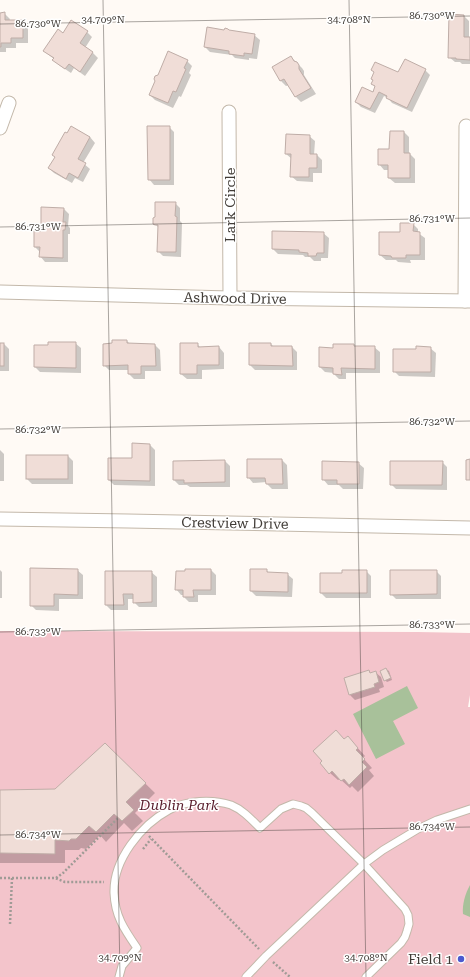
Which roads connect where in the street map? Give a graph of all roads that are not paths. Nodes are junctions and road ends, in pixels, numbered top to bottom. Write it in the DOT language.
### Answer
graph roads {
  1 [pos="9,103"];
  2 [pos="229,112"];
  3 [pos="466,126"];
  4 [pos="0,128"];
  5 [pos="0,292"];
  6 [pos="230,298"];
  7 [pos="467,301"];
  8 [pos="0,520"];
  9 [pos="470,528"];
  10 [pos="470,809"];
  11 [pos="364,864"];
  12 [pos="119,977"];
  13 [pos="246,977"];
  14 [pos="366,977"];
  1 -- 4 [label="street"];
  2 -- 6 [label="street, Lark Circle"];
  3 -- 7 [label="street"];
  5 -- 6 [label="street, Ashwood Drive"];
  6 -- 7 [label="street, Ashwood Drive"];
  8 -- 9 [label="street, Crestview Drive"];
  10 -- 11 [label="lane"];
  11 -- 12 [label="lane"];
  11 -- 13 [label="lane"];
  11 -- 14 [label="lane"];
}
